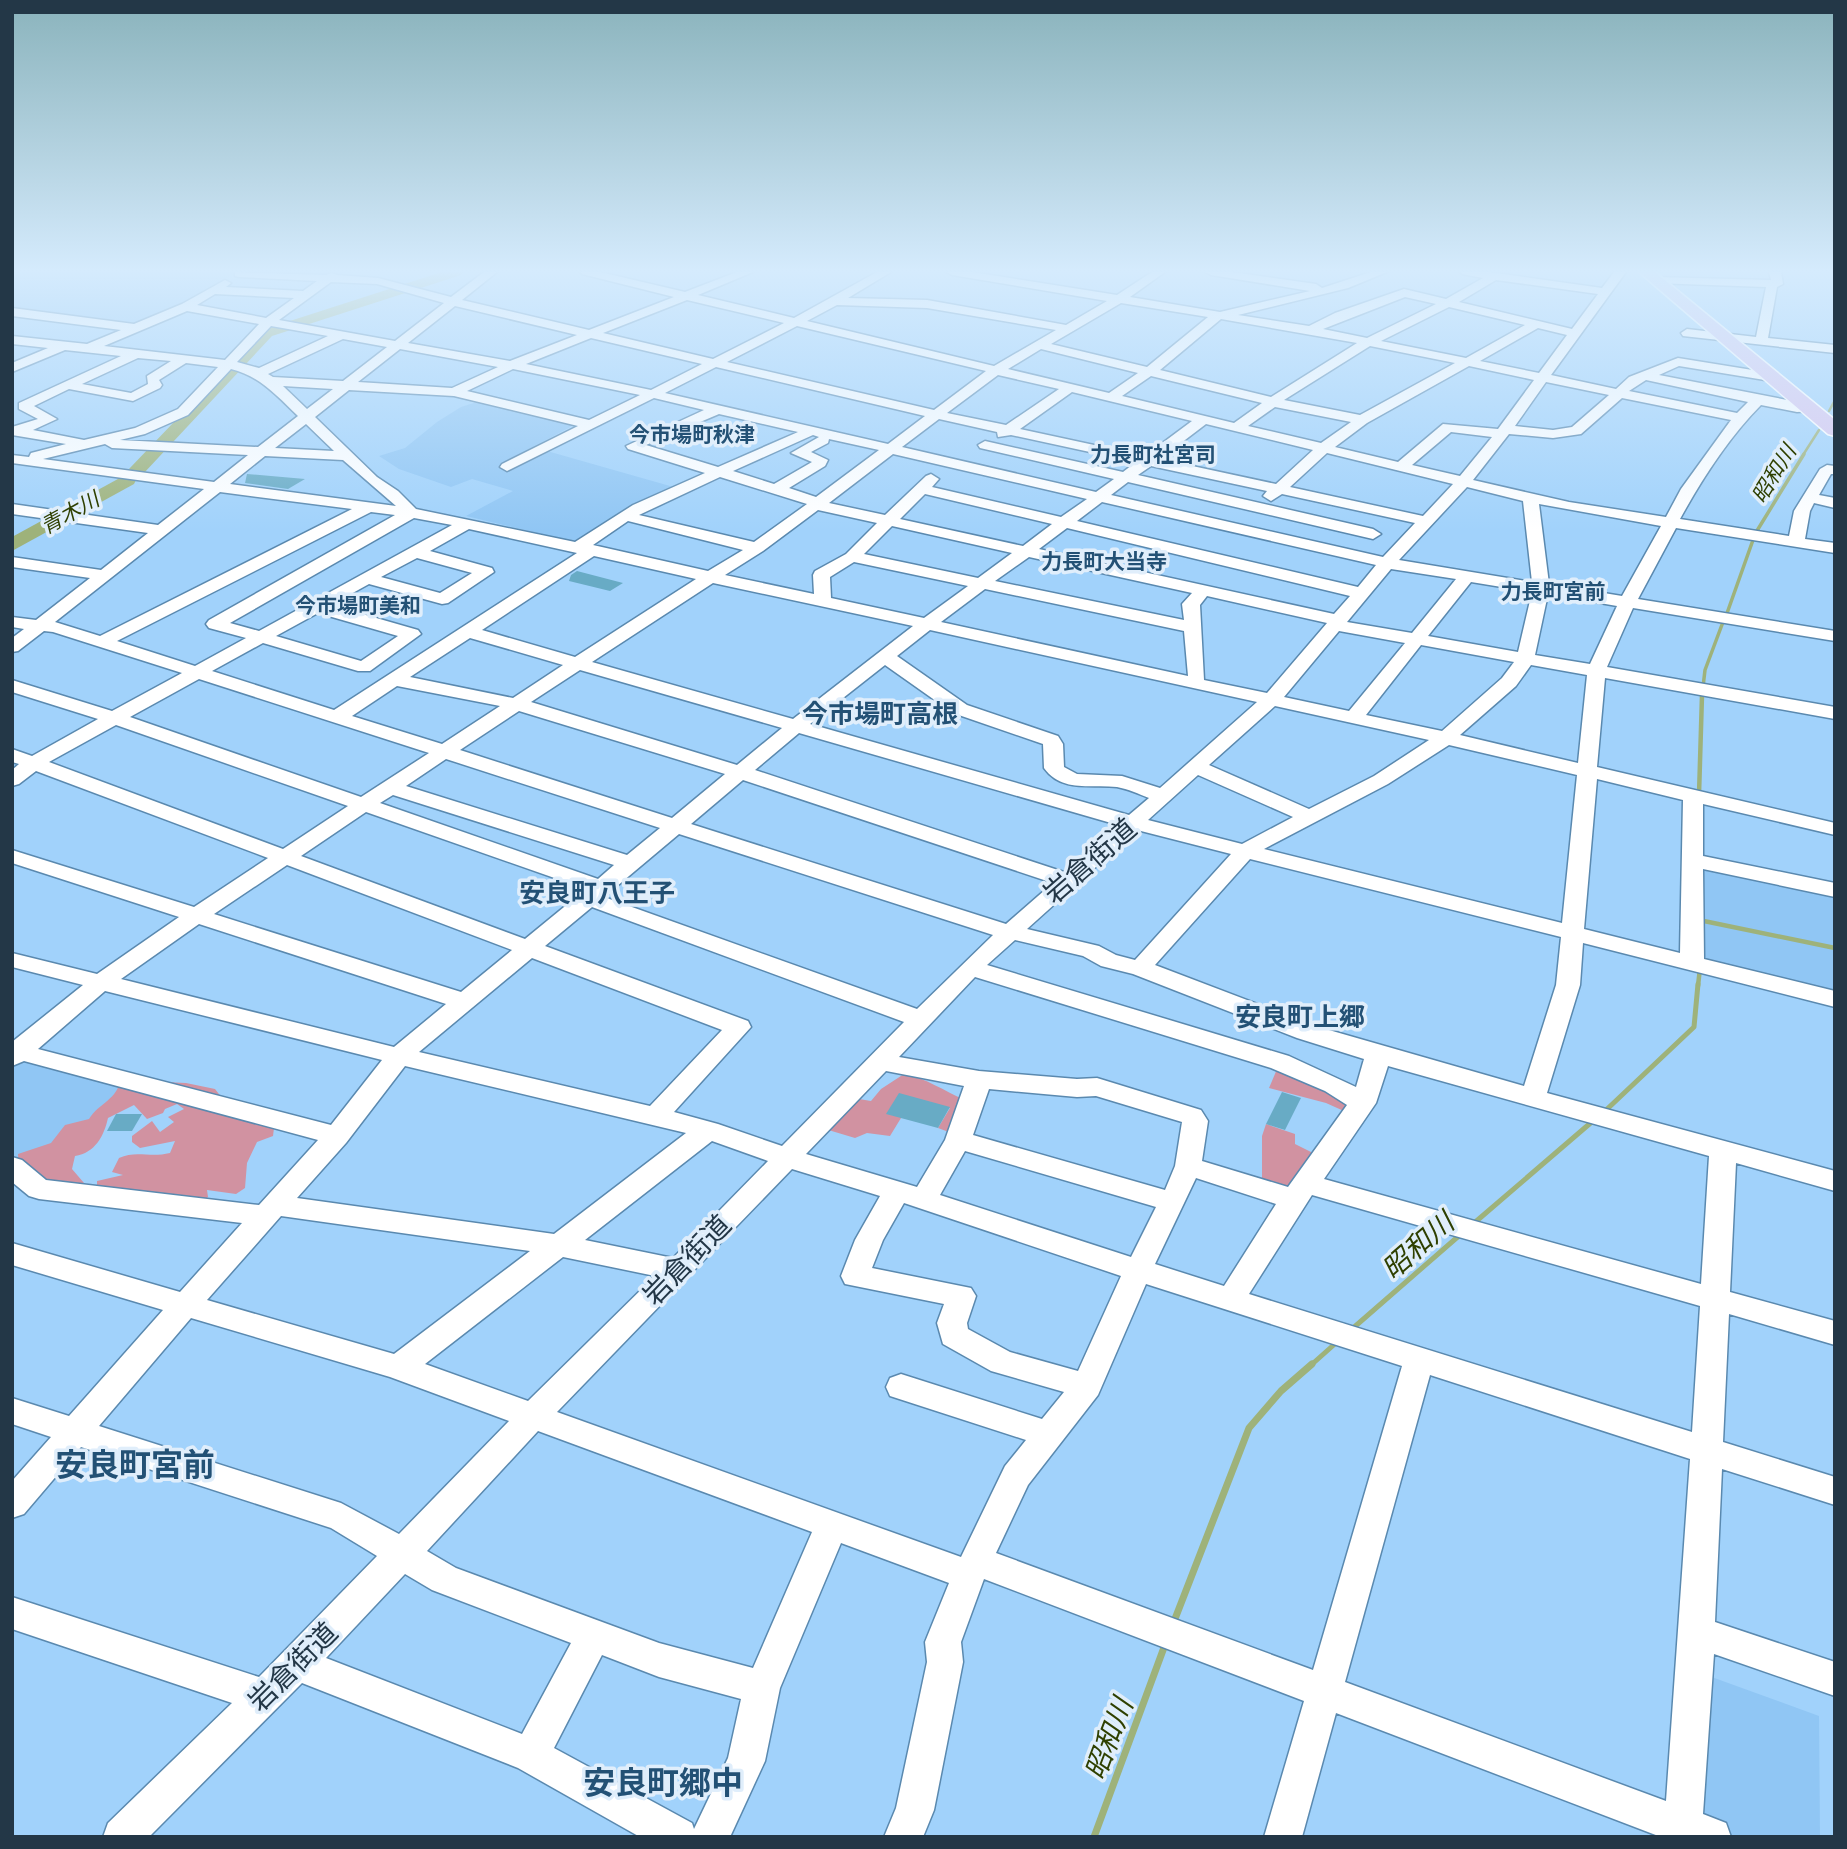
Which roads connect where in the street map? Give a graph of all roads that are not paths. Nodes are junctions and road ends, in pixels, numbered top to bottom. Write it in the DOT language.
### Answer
graph roads {
  1 [pos="35,358"];
  2 [pos="127,358"];
  3 [pos="177,358"];
  4 [pos="239,358"];
  5 [pos="299,358"];
  6 [pos="382,358"];
  7 [pos="481,358"];
  8 [pos="528,358"];
  9 [pos="694,358"];
  10 [pos="723,358"];
  11 [pos="948,358"];
  12 [pos="1017,358"];
  13 [pos="1092,358"];
  14 [pos="1167,358"];
  15 [pos="1341,358"];
  16 [pos="1452,358"];
  17 [pos="1471,358"];
  18 [pos="1555,358"];
  19 [pos="1669,358"];
  20 [pos="1714,358"];
  21 [pos="1749,358"];
  22 [pos="184,359"];
  23 [pos="1466,361"];
  24 [pos="714,363"];
  25 [pos="514,364"];
  26 [pos="234,365"];
  27 [pos="12,368"];
  28 [pos="996,370"];
  29 [pos="1149,373"];
  30 [pos="1646,376"];
  31 [pos="265,377"];
  32 [pos="1541,377"];
  33 [pos="1771,377"];
  34 [pos="67,385"];
  35 [pos="347,385"];
  36 [pos="1069,388"];
  37 [pos="454,392"];
  38 [pos="1618,392"];
  39 [pos="654,394"];
  40 [pos="1110,398"];
  41 [pos="12,399"];
  42 [pos="1758,400"];
  43 [pos="1273,402"];
  44 [pos="28,403"];
  45 [pos="1808,408"];
  46 [pos="718,409"];
  47 [pos="307,415"];
  48 [pos="937,415"];
  49 [pos="1740,418"];
  50 [pos="1203,420"];
  51 [pos="1362,420"];
  52 [pos="591,425"];
  53 [pos="1237,428"];
  54 [pos="1008,430"];
  55 [pos="1835,430"];
  56 [pos="811,431"];
  57 [pos="1502,431"];
  58 [pos="14,432"];
  59 [pos="832,436"];
  60 [pos="88,443"];
  61 [pos="985,445"];
  62 [pos="890,449"];
  63 [pos="1322,450"];
  64 [pos="260,452"];
  65 [pos="349,456"];
  66 [pos="15,460"];
  67 [pos="1148,461"];
  68 [pos="945,462"];
  69 [pos="507,467"];
  70 [pos="1400,467"];
  71 [pos="1835,470"];
  72 [pos="717,472"];
  73 [pos="1125,477"];
  74 [pos="1462,481"];
  75 [pos="216,488"];
  76 [pos="923,489"];
  77 [pos="1280,489"];
  78 [pos="775,490"];
  79 [pos="1097,498"];
  80 [pos="1530,498"];
  81 [pos="1810,498"];
  82 [pos="1835,503"];
  83 [pos="819,504"];
  84 [pos="367,508"];
  85 [pos="1258,508"];
  86 [pos="12,509"];
  87 [pos="411,513"];
  88 [pos="64,516"];
  89 [pos="625,516"];
  90 [pos="887,521"];
  91 [pos="1426,521"];
  92 [pos="1064,522"];
  93 [pos="466,524"];
  94 [pos="1670,524"];
  95 [pos="1235,529"];
  96 [pos="161,530"];
  97 [pos="1373,534"];
  98 [pos="1796,543"];
  99 [pos="757,548"];
  100 [pos="1835,548"];
  101 [pos="586,549"];
  102 [pos="1026,551"];
  103 [pos="416,552"];
  104 [pos="852,557"];
  105 [pos="12,562"];
  106 [pos="1387,564"];
  107 [pos="104,575"];
  108 [pos="1467,576"];
  109 [pos="711,577"];
  110 [pos="368,579"];
  111 [pos="982,583"];
  112 [pos="1541,588"];
  113 [pos="1203,590"];
  114 [pos="1362,593"];
  115 [pos="823,601"];
  116 [pos="1627,603"];
  117 [pos="318,607"];
  118 [pos="12,622"];
  119 [pos="1336,623"];
  120 [pos="927,624"];
  121 [pos="40,625"];
  122 [pos="1192,627"];
  123 [pos="470,632"];
  124 [pos="1835,636"];
  125 [pos="265,637"];
  126 [pos="1418,640"];
  127 [pos="101,642"];
  128 [pos="12,647"];
  129 [pos="884,656"];
  130 [pos="1525,660"];
  131 [pos="578,663"];
  132 [pos="1596,672"];
  133 [pos="199,673"];
  134 [pos="394,680"];
  135 [pos="1192,684"];
  136 [pos="12,686"];
  137 [pos="1270,701"];
  138 [pos="517,704"];
  139 [pos="1835,713"];
  140 [pos="337,717"];
  141 [pos="114,718"];
  142 [pos="1353,719"];
  143 [pos="798,724"];
  144 [pos="1446,738"];
  145 [pos="444,751"];
  146 [pos="23,759"];
  147 [pos="1196,768"];
  148 [pos="1588,771"];
  149 [pos="740,772"];
  150 [pos="12,780"];
  151 [pos="390,787"];
  152 [pos="1165,796"];
  153 [pos="1699,796"];
  154 [pos="364,804"];
  155 [pos="1310,817"];
  156 [pos="1133,823"];
  157 [pos="678,826"];
  158 [pos="1835,829"];
  159 [pos="1245,850"];
  160 [pos="12,856"];
  161 [pos="286,856"];
  162 [pos="1698,861"];
  163 [pos="632,864"];
  164 [pos="1069,881"];
  165 [pos="1835,890"];
  166 [pos="597,893"];
  167 [pos="197,915"];
  168 [pos="1008,932"];
  169 [pos="1574,932"];
  170 [pos="531,948"];
  171 [pos="12,960"];
  172 [pos="1699,965"];
  173 [pos="970,968"];
  174 [pos="1140,968"];
  175 [pos="101,982"];
  176 [pos="1835,999"];
  177 [pos="466,1002"];
  178 [pos="921,1019"];
  179 [pos="15,1053"];
  180 [pos="1378,1055"];
  181 [pos="399,1056"];
  182 [pos="879,1061"];
  183 [pos="979,1080"];
  184 [pos="1533,1097"];
  185 [pos="1363,1103"];
  186 [pos="656,1116"];
  187 [pos="709,1130"];
  188 [pos="338,1136"];
  189 [pos="958,1140"];
  190 [pos="1723,1150"];
  191 [pos="786,1158"];
  192 [pos="1188,1166"];
  193 [pos="12,1167"];
  194 [pos="1835,1181"];
  195 [pos="1300,1191"];
  196 [pos="910,1196"];
  197 [pos="1173,1202"];
  198 [pos="269,1210"];
  199 [pos="559,1245"];
  200 [pos="12,1254"];
  201 [pos="679,1270"];
  202 [pos="1138,1270"];
  203 [pos="1713,1298"];
  204 [pos="1231,1299"];
  205 [pos="185,1305"];
  206 [pos="1835,1333"];
  207 [pos="1419,1359"];
  208 [pos="399,1367"];
  209 [pos="1087,1386"];
  210 [pos="901,1387"];
  211 [pos="12,1411"];
  212 [pos="532,1417"];
  213 [pos="75,1432"];
  214 [pos="1050,1435"];
  215 [pos="1705,1450"];
  216 [pos="1835,1491"];
  217 [pos="12,1504"];
  218 [pos="832,1524"];
  219 [pos="404,1554"];
  220 [pos="972,1568"];
  221 [pos="12,1613"];
  222 [pos="1695,1631"];
  223 [pos="594,1636"];
  224 [pos="297,1664"];
  225 [pos="1835,1679"];
  226 [pos="762,1688"];
  227 [pos="1326,1691"];
  228 [pos="264,1696"];
  229 [pos="530,1755"];
  230 [pos="1692,1833"];
  231 [pos="121,1837"];
  232 [pos="678,1837"];
  233 [pos="710,1837"];
  234 [pos="903,1837"];
  235 [pos="1283,1837"];
  1 -- 27 [label="street"];
  2 -- 34 [label="street"];
  3 -- 22 [label="street"];
  4 -- 26 [label="street"];
  5 -- 31 [label="street"];
  6 -- 35 [label="street"];
  7 -- 25 [label="street"];
  8 -- 25 [label="street"];
  9 -- 24 [label="street"];
  10 -- 24 [label="street"];
  11 -- 28 [label="street"];
  12 -- 28 [label="street"];
  13 -- 29 [label="street"];
  14 -- 29 [label="street"];
  15 -- 43 [label="street"];
  16 -- 23 [label="street"];
  17 -- 23 [label="street"];
  18 -- 32 [label="street"];
  19 -- 30 [label="street"];
  20 -- 33 [label="street"];
  21 -- 33 [label="main road"];
  22 -- 26 [label="street"];
  22 -- 34 [label="street"];
  23 -- 32 [label="street"];
  23 -- 51 [label="street"];
  24 -- 39 [label="street"];
  24 -- 48 [label="street"];
  25 -- 37 [label="street"];
  25 -- 39 [label="street"];
  26 -- 31 [label="street"];
  26 -- 60 [label="street"];
  28 -- 36 [label="street"];
  28 -- 48 [label="street"];
  29 -- 40 [label="street"];
  29 -- 43 [label="street"];
  30 -- 38 [label="street"];
  30 -- 42 [label="street"];
  31 -- 35 [label="street"];
  31 -- 47 [label="street"];
  32 -- 38 [label="street"];
  32 -- 57 [label="street"];
  33 -- 45 [label="main road"];
  34 -- 44 [label="street"];
  35 -- 37 [label="street"];
  35 -- 47 [label="street"];
  36 -- 40 [label="street"];
  36 -- 54 [label="street"];
  37 -- 52 [label="street"];
  38 -- 49 [label="street"];
  38 -- 57 [label="street"];
  39 -- 46 [label="street"];
  39 -- 52 [label="street"];
  40 -- 50 [label="street"];
  41 -- 44 [label="street"];
  42 -- 45 [label="street"];
  42 -- 49 [label="street"];
  43 -- 51 [label="street"];
  43 -- 53 [label="street"];
  44 -- 58 [label="street"];
  45 -- 55 [label="main road"];
  46 -- 56 [label="street"];
  46 -- 72 [label="street"];
  47 -- 64 [label="street"];
  47 -- 65 [label="street"];
  48 -- 54 [label="street"];
  48 -- 62 [label="street"];
  49 -- 94 [label="street"];
  50 -- 53 [label="street"];
  50 -- 67 [label="street"];
  51 -- 63 [label="street"];
  52 -- 69 [label="street"];
  53 -- 63 [label="street"];
  54 -- 61 [label="street"];
  54 -- 67 [label="street"];
  56 -- 59 [label="street"];
  56 -- 72 [label="street"];
  57 -- 70 [label="street"];
  57 -- 74 [label="street"];
  58 -- 60 [label="street"];
  59 -- 62 [label="street"];
  59 -- 78 [label="street"];
  60 -- 64 [label="street"];
  60 -- 66 [label="street"];
  61 -- 68 [label="street"];
  61 -- 73 [label="street"];
  62 -- 68 [label="street"];
  62 -- 83 [label="street"];
  63 -- 70 [label="street"];
  63 -- 77 [label="street"];
  64 -- 65 [label="street"];
  64 -- 75 [label="street"];
  65 -- 87 [label="street"];
  66 -- 75 [label="street"];
  67 -- 73 [label="street"];
  67 -- 77 [label="street"];
  68 -- 76 [label="street"];
  68 -- 79 [label="street"];
  70 -- 74 [label="street"];
  71 -- 81 [label="street"];
  72 -- 78 [label="street"];
  72 -- 89 [label="street"];
  73 -- 79 [label="street"];
  73 -- 85 [label="street"];
  74 -- 80 [label="street"];
  74 -- 91 [label="street"];
  75 -- 84 [label="street"];
  75 -- 96 [label="street"];
  76 -- 90 [label="street"];
  76 -- 92 [label="street"];
  77 -- 85 [label="street"];
  77 -- 91 [label="street"];
  78 -- 83 [label="street"];
  79 -- 92 [label="street"];
  79 -- 95 [label="street"];
  80 -- 94 [label="street"];
  80 -- 112 [label="street"];
  81 -- 82 [label="street"];
  81 -- 98 [label="street"];
  83 -- 90 [label="street"];
  83 -- 99 [label="street"];
  84 -- 87 [label="street"];
  84 -- 127 [label="street"];
  85 -- 95 [label="street"];
  85 -- 97 [label="street"];
  86 -- 88 [label="street"];
  87 -- 93 [label="street"];
  87 -- 125 [label="street"];
  88 -- 96 [label="street"];
  89 -- 99 [label="street"];
  89 -- 101 [label="street"];
  90 -- 102 [label="street"];
  90 -- 104 [label="street"];
  91 -- 106 [label="street"];
  92 -- 102 [label="street"];
  92 -- 114 [label="street"];
  93 -- 101 [label="street"];
  93 -- 103 [label="street"];
  94 -- 98 [label="street"];
  94 -- 116 [label="street"];
  95 -- 106 [label="street"];
  96 -- 107 [label="street"];
  98 -- 100 [label="street"];
  99 -- 109 [label="street"];
  101 -- 109 [label="street"];
  101 -- 123 [label="street"];
  102 -- 111 [label="street"];
  102 -- 113 [label="street"];
  103 -- 110 [label="street"];
  103 -- 110 [label="street"];
  104 -- 111 [label="street"];
  104 -- 115 [label="street"];
  105 -- 107 [label="street"];
  106 -- 108 [label="street"];
  106 -- 114 [label="street"];
  107 -- 121 [label="street"];
  108 -- 112 [label="street"];
  108 -- 126 [label="street"];
  109 -- 115 [label="street"];
  109 -- 131 [label="street"];
  110 -- 117 [label="street"];
  111 -- 120 [label="street"];
  111 -- 122 [label="street"];
  112 -- 116 [label="street"];
  112 -- 130 [label="street"];
  113 -- 119 [label="street"];
  113 -- 122 [label="street"];
  114 -- 119 [label="street"];
  115 -- 120 [label="street"];
  116 -- 124 [label="street"];
  116 -- 132 [label="street"];
  117 -- 125 [label="street"];
  117 -- 125 [label="street"];
  118 -- 121 [label="street"];
  119 -- 126 [label="street"];
  119 -- 137 [label="street"];
  120 -- 129 [label="street"];
  120 -- 135 [label="street"];
  121 -- 127 [label="street"];
  121 -- 128 [label="street"];
  122 -- 135 [label="street"];
  123 -- 131 [label="street"];
  123 -- 134 [label="street"];
  125 -- 133 [label="street"];
  126 -- 130 [label="street"];
  126 -- 142 [label="street"];
  127 -- 133 [label="street"];
  129 -- 143 [label="street"];
  129 -- 152 [label="street"];
  130 -- 132 [label="street"];
  130 -- 144 [label="street"];
  131 -- 138 [label="street"];
  131 -- 143 [label="street"];
  132 -- 139 [label="street"];
  132 -- 148 [label="street"];
  133 -- 140 [label="street"];
  133 -- 141 [label="street"];
  134 -- 138 [label="street"];
  134 -- 140 [label="street"];
  135 -- 137 [label="street"];
  136 -- 141 [label="street"];
  137 -- 142 [label="street"];
  137 -- 147 [label="street, 岩倉街道"];
  138 -- 145 [label="street"];
  138 -- 149 [label="street"];
  140 -- 145 [label="street"];
  141 -- 146 [label="street"];
  141 -- 154 [label="street"];
  142 -- 144 [label="street"];
  143 -- 149 [label="street"];
  143 -- 156 [label="street"];
  144 -- 148 [label="street"];
  144 -- 155 [label="street"];
  145 -- 151 [label="street"];
  145 -- 157 [label="street"];
  146 -- 150 [label="street"];
  146 -- 161 [label="street"];
  147 -- 152 [label="street, 岩倉街道"];
  147 -- 155 [label="street"];
  148 -- 153 [label="street"];
  148 -- 169 [label="street"];
  149 -- 157 [label="street"];
  149 -- 164 [label="street"];
  151 -- 154 [label="street"];
  151 -- 163 [label="street"];
  152 -- 156 [label="street, 岩倉街道"];
  153 -- 158 [label="street"];
  153 -- 162 [label="street"];
  154 -- 161 [label="street"];
  154 -- 166 [label="street"];
  155 -- 159 [label="street"];
  156 -- 159 [label="street"];
  156 -- 164 [label="street, 岩倉街道"];
  157 -- 163 [label="street"];
  157 -- 168 [label="street"];
  159 -- 169 [label="street"];
  159 -- 174 [label="street"];
  160 -- 167 [label="street"];
  161 -- 167 [label="street"];
  161 -- 170 [label="street"];
  162 -- 165 [label="street"];
  162 -- 172 [label="street"];
  163 -- 166 [label="street"];
  164 -- 168 [label="street, 岩倉街道"];
  166 -- 170 [label="street"];
  166 -- 178 [label="street"];
  167 -- 175 [label="street"];
  167 -- 177 [label="street"];
  168 -- 173 [label="street, 岩倉街道"];
  168 -- 174 [label="street"];
  169 -- 172 [label="street"];
  169 -- 184 [label="street"];
  170 -- 177 [label="street"];
  170 -- 186 [label="street"];
  171 -- 175 [label="street"];
  172 -- 176 [label="street"];
  173 -- 178 [label="street, 岩倉街道"];
  173 -- 185 [label="street"];
  174 -- 180 [label="street"];
  175 -- 179 [label="street"];
  175 -- 181 [label="street"];
  177 -- 181 [label="street"];
  178 -- 182 [label="street, 岩倉街道"];
  179 -- 188 [label="street"];
  180 -- 184 [label="street"];
  180 -- 185 [label="street"];
  181 -- 186 [label="street"];
  181 -- 188 [label="street"];
  182 -- 183 [label="street"];
  182 -- 191 [label="street, 岩倉街道"];
  183 -- 189 [label="street"];
  183 -- 192 [label="street"];
  184 -- 190 [label="street"];
  185 -- 195 [label="street"];
  186 -- 187 [label="street"];
  187 -- 191 [label="street"];
  187 -- 199 [label="street"];
  188 -- 198 [label="street"];
  189 -- 196 [label="street"];
  189 -- 197 [label="street"];
  190 -- 194 [label="street"];
  190 -- 203 [label="street"];
  191 -- 196 [label="street"];
  191 -- 201 [label="street, 岩倉街道"];
  192 -- 195 [label="street"];
  192 -- 197 [label="street"];
  193 -- 198 [label="street"];
  195 -- 203 [label="street"];
  195 -- 204 [label="street"];
  196 -- 202 [label="street"];
  196 -- 209 [label="street"];
  197 -- 202 [label="street"];
  198 -- 199 [label="street"];
  198 -- 205 [label="street"];
  199 -- 201 [label="street"];
  199 -- 208 [label="street"];
  200 -- 205 [label="street"];
  201 -- 212 [label="street, 岩倉街道"];
  202 -- 204 [label="street"];
  202 -- 209 [label="street"];
  203 -- 206 [label="street"];
  203 -- 215 [label="street"];
  204 -- 207 [label="street"];
  205 -- 208 [label="street"];
  205 -- 213 [label="street"];
  207 -- 215 [label="street"];
  207 -- 227 [label="street"];
  208 -- 212 [label="street"];
  209 -- 214 [label="street"];
  210 -- 214 [label="street"];
  211 -- 213 [label="street"];
  212 -- 218 [label="street"];
  212 -- 219 [label="street, 岩倉街道"];
  213 -- 217 [label="street"];
  213 -- 219 [label="street"];
  214 -- 220 [label="street"];
  215 -- 216 [label="street"];
  215 -- 222 [label="street"];
  218 -- 220 [label="street"];
  218 -- 226 [label="street"];
  219 -- 223 [label="street"];
  219 -- 224 [label="street, 岩倉街道"];
  220 -- 227 [label="street"];
  220 -- 234 [label="street"];
  221 -- 228 [label="street"];
  222 -- 225 [label="street"];
  222 -- 230 [label="street"];
  223 -- 226 [label="street"];
  223 -- 229 [label="street"];
  224 -- 228 [label="street, 岩倉街道"];
  224 -- 229 [label="street"];
  226 -- 233 [label="street"];
  227 -- 230 [label="street"];
  227 -- 235 [label="street"];
  228 -- 231 [label="street, 岩倉街道"];
  229 -- 232 [label="street"];
}
